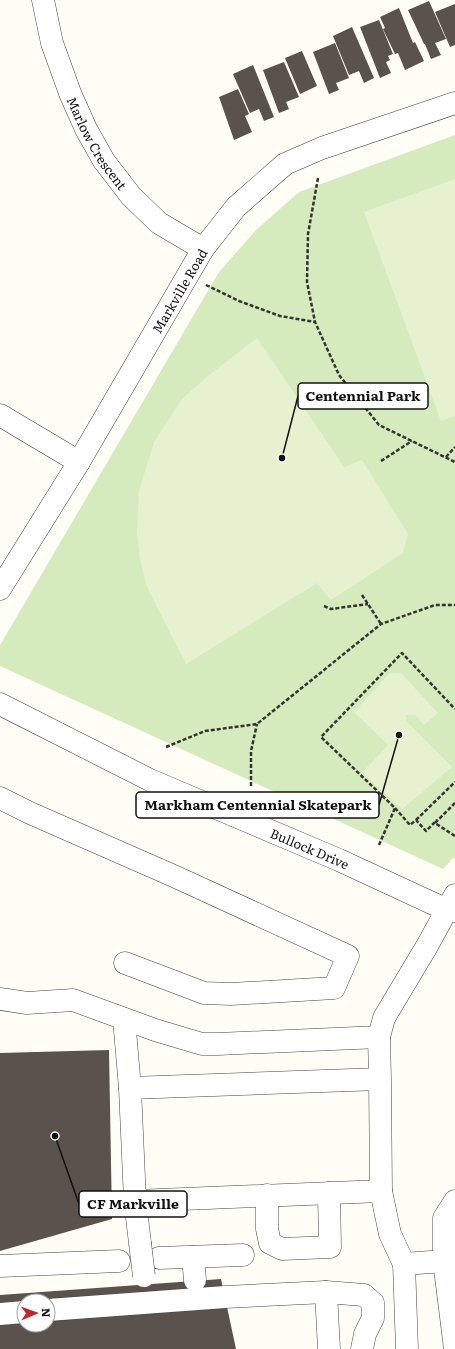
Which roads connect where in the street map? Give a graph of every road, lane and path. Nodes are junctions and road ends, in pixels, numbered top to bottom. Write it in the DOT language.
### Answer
graph roads {
  1 [pos="44,0"];
  2 [pos="455,102"];
  3 [pos="318,178"];
  4 [pos="204,249"];
  5 [pos="188,276"];
  6 [pos="315,322"];
  7 [pos="0,415"];
  8 [pos="412,441"];
  9 [pos="455,446"];
  10 [pos="446,457"];
  11 [pos="79,462"];
  12 [pos="381,462"];
  13 [pos="455,462"];
  14 [pos="0,589"];
  15 [pos="362,595"];
  16 [pos="368,604"];
  17 [pos="455,605"];
  18 [pos="324,606"];
  19 [pos="381,624"];
  20 [pos="0,704"];
  21 [pos="455,709"];
  22 [pos="257,724"];
  23 [pos="166,747"];
  24 [pos="455,782"];
  25 [pos="251,786"];
  26 [pos="0,798"];
  27 [pos="455,803"];
  28 [pos="396,808"];
  29 [pos="416,820"];
  30 [pos="437,820"];
  31 [pos="455,836"];
  32 [pos="379,845"];
  33 [pos="453,908"];
  34 [pos="125,963"];
  35 [pos="0,999"];
  36 [pos="124,1019"];
  37 [pos="379,1037"];
  38 [pos="380,1079"];
  39 [pos="130,1088"];
  40 [pos="381,1191"];
  41 [pos="329,1193"];
  42 [pos="267,1196"];
  43 [pos="135,1201"];
  44 [pos="455,1201"];
  45 [pos="150,1253"];
  46 [pos="243,1255"];
  47 [pos="193,1257"];
  48 [pos="118,1261"];
  49 [pos="444,1261"];
  50 [pos="404,1264"];
  51 [pos="0,1266"];
  52 [pos="195,1280"];
  53 [pos="326,1292"];
  54 [pos="152,1302"];
  55 [pos="56,1309"];
  56 [pos="16,1313"];
  57 [pos="0,1314"];
  58 [pos="329,1349"];
  59 [pos="362,1349"];
  60 [pos="407,1349"];
  61 [pos="454,1349"];
  1 -- 4 [label="street, Marlow Crescent"];
  2 -- 4 [label="street, Markville Road"];
  3 -- 6 [label="path"];
  4 -- 5 [label="street, Markville Road"];
  5 -- 6 [label="path"];
  5 -- 11 [label="street, Markville Road"];
  6 -- 8 [label="path"];
  7 -- 11 [label="street"];
  8 -- 10 [label="path"];
  8 -- 12 [label="path"];
  9 -- 10 [label="path"];
  10 -- 13 [label="path"];
  11 -- 14 [label="street, Markville Road"];
  15 -- 16 [label="path"];
  16 -- 18 [label="path"];
  16 -- 19 [label="path"];
  17 -- 19 [label="path"];
  19 -- 22 [label="path"];
  20 -- 33 [label="street, Bullock Drive"];
  21 -- 28 [label="path"];
  22 -- 23 [label="path"];
  22 -- 25 [label="path"];
  24 -- 29 [label="path"];
  26 -- 34 [label="street"];
  27 -- 30 [label="path"];
  28 -- 29 [label="path"];
  28 -- 32 [label="path"];
  29 -- 30 [label="path"];
  30 -- 31 [label="path"];
  33 -- 37 [label="street"];
  35 -- 36 [label="street"];
  36 -- 37 [label="street"];
  36 -- 39 [label="street"];
  37 -- 38 [label="street"];
  38 -- 39 [label="street"];
  38 -- 40 [label="street"];
  39 -- 43 [label="street"];
  40 -- 41 [label="street"];
  40 -- 50 [label="street"];
  41 -- 42 [label="street"];
  41 -- 42 [label="street"];
  42 -- 43 [label="street"];
  43 -- 45 [label="street"];
  44 -- 49 [label="street"];
  45 -- 47 [label="street"];
  45 -- 54 [label="street"];
  46 -- 47 [label="street"];
  47 -- 52 [label="street"];
  48 -- 51 [label="street"];
  49 -- 50 [label="street"];
  49 -- 61 [label="street"];
  50 -- 60 [label="street"];
  53 -- 54 [label="street"];
  53 -- 58 [label="street"];
  53 -- 59 [label="street"];
  54 -- 55 [label="street"];
  56 -- 57 [label="street"];
}
